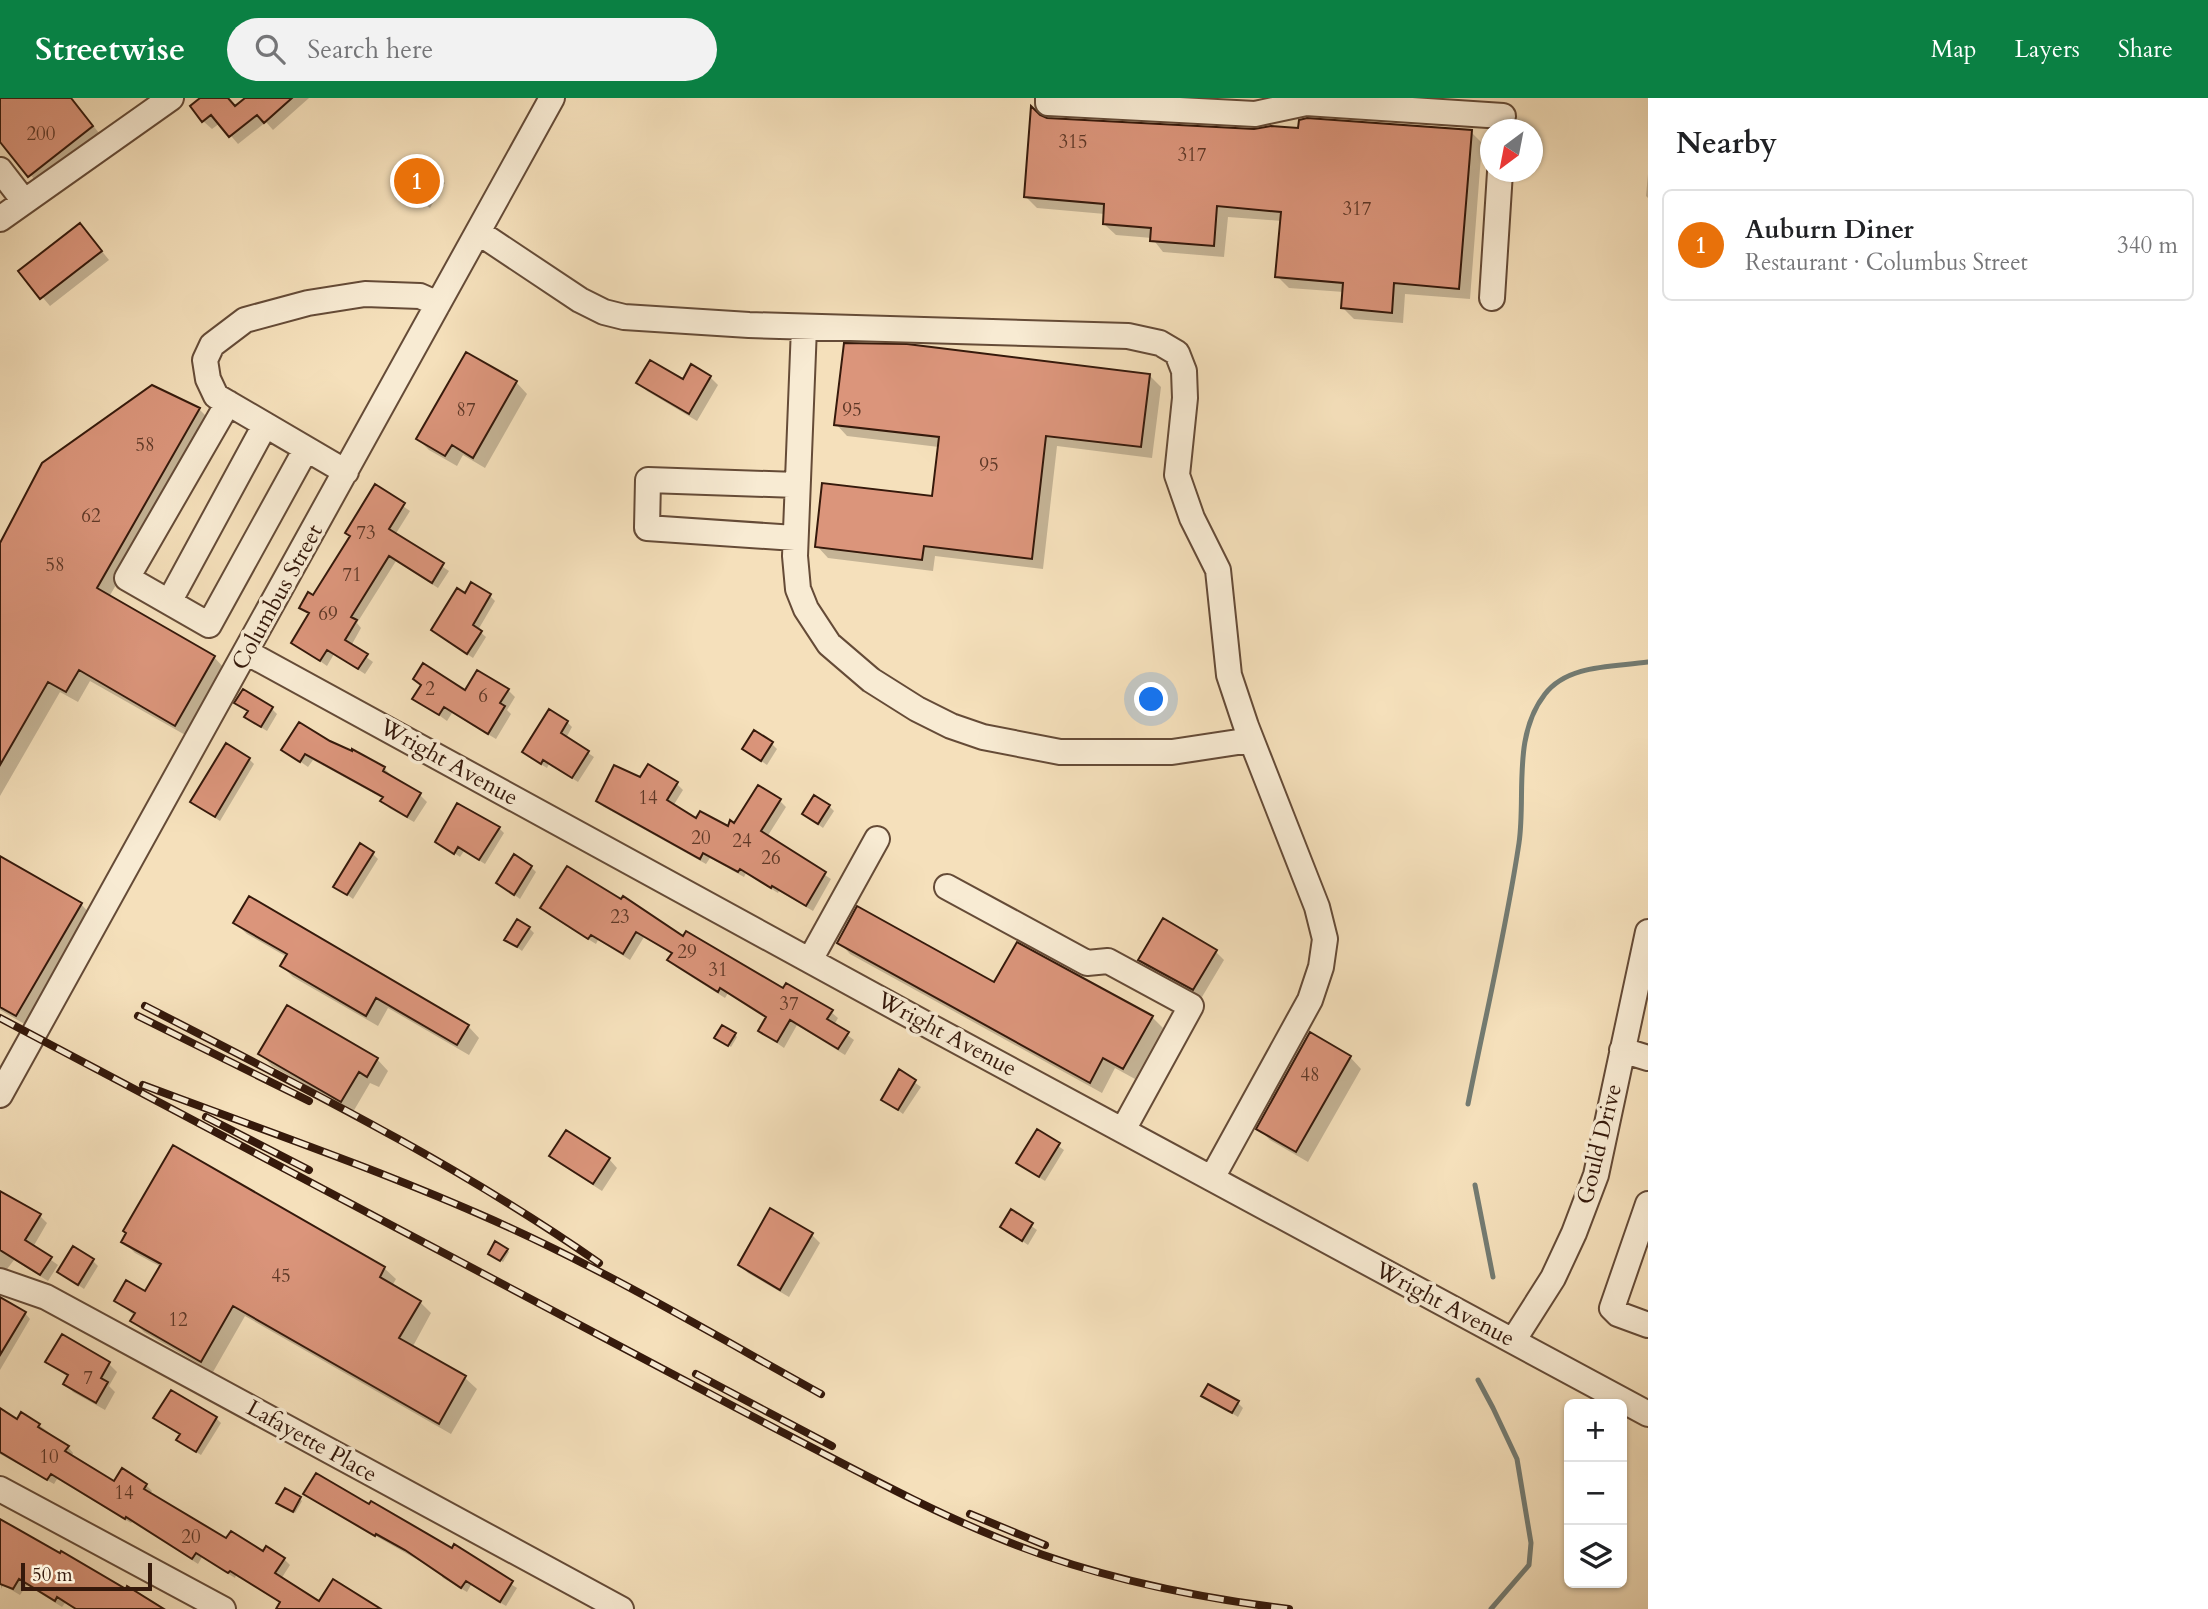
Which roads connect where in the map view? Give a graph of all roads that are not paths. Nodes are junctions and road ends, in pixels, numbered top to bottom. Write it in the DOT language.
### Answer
graph roads {
  1 [pos="171,98"];
  2 [pos="552,98"];
  3 [pos="1048,98"];
  4 [pos="1306,100"];
  5 [pos="1153,103"];
  6 [pos="1504,114"];
  7 [pos="0,170"];
  8 [pos="1499,182"];
  9 [pos="24,201"];
  10 [pos="0,219"];
  11 [pos="478,232"];
  12 [pos="1492,299"];
  13 [pos="438,304"];
  14 [pos="804,327"];
  15 [pos="228,403"];
  16 [pos="265,425"];
  17 [pos="306,449"];
  18 [pos="346,472"];
  19 [pos="797,485"];
  20 [pos="795,538"];
  21 [pos="169,602"];
  22 [pos="246,652"];
  23 [pos="1251,740"];
  24 [pos="877,839"];
  25 [pos="947,887"];
  26 [pos="1648,932"];
  27 [pos="810,960"];
  28 [pos="1622,1050"];
  29 [pos="1648,1058"];
  30 [pos="0,1095"];
  31 [pos="1123,1130"];
  32 [pos="1213,1178"];
  33 [pos="1647,1213"];
  34 [pos="1638,1269"];
  35 [pos="0,1281"];
  36 [pos="1648,1325"];
  37 [pos="1513,1341"];
  38 [pos="1648,1414"];
  39 [pos="0,1489"];
  40 [pos="223,1609"];
  41 [pos="621,1609"];
  1 -- 9 [label="street"];
  2 -- 11 [label="street, Columbus Street"];
  3 -- 5 [label="street"];
  4 -- 5 [label="street"];
  4 -- 6 [label="street"];
  7 -- 9 [label="street"];
  8 -- 12 [label="street"];
  9 -- 10 [label="street"];
  11 -- 13 [label="street, Columbus Street"];
  11 -- 14 [label="street"];
  13 -- 15 [label="street"];
  13 -- 18 [label="street, Columbus Street"];
  14 -- 19 [label="street"];
  14 -- 23 [label="street"];
  15 -- 16 [label="street"];
  15 -- 21 [label="street"];
  16 -- 17 [label="street"];
  16 -- 21 [label="street"];
  17 -- 18 [label="street"];
  17 -- 21 [label="street"];
  18 -- 22 [label="street, Columbus Street"];
  19 -- 20 [label="street"];
  19 -- 20 [label="street"];
  20 -- 23 [label="street"];
  22 -- 27 [label="street, Wright Avenue"];
  22 -- 30 [label="street, Columbus Street"];
  23 -- 32 [label="street"];
  24 -- 27 [label="street"];
  25 -- 31 [label="street"];
  26 -- 28 [label="street, Gould Drive"];
  27 -- 31 [label="street, Wright Avenue"];
  28 -- 29 [label="street"];
  28 -- 37 [label="street, Gould Drive"];
  31 -- 32 [label="street, Wright Avenue"];
  32 -- 37 [label="street, Wright Avenue"];
  33 -- 34 [label="street"];
  34 -- 36 [label="street"];
  35 -- 41 [label="street, Lafayette Place"];
  37 -- 38 [label="street, Wright Avenue"];
  39 -- 40 [label="street"];
}
